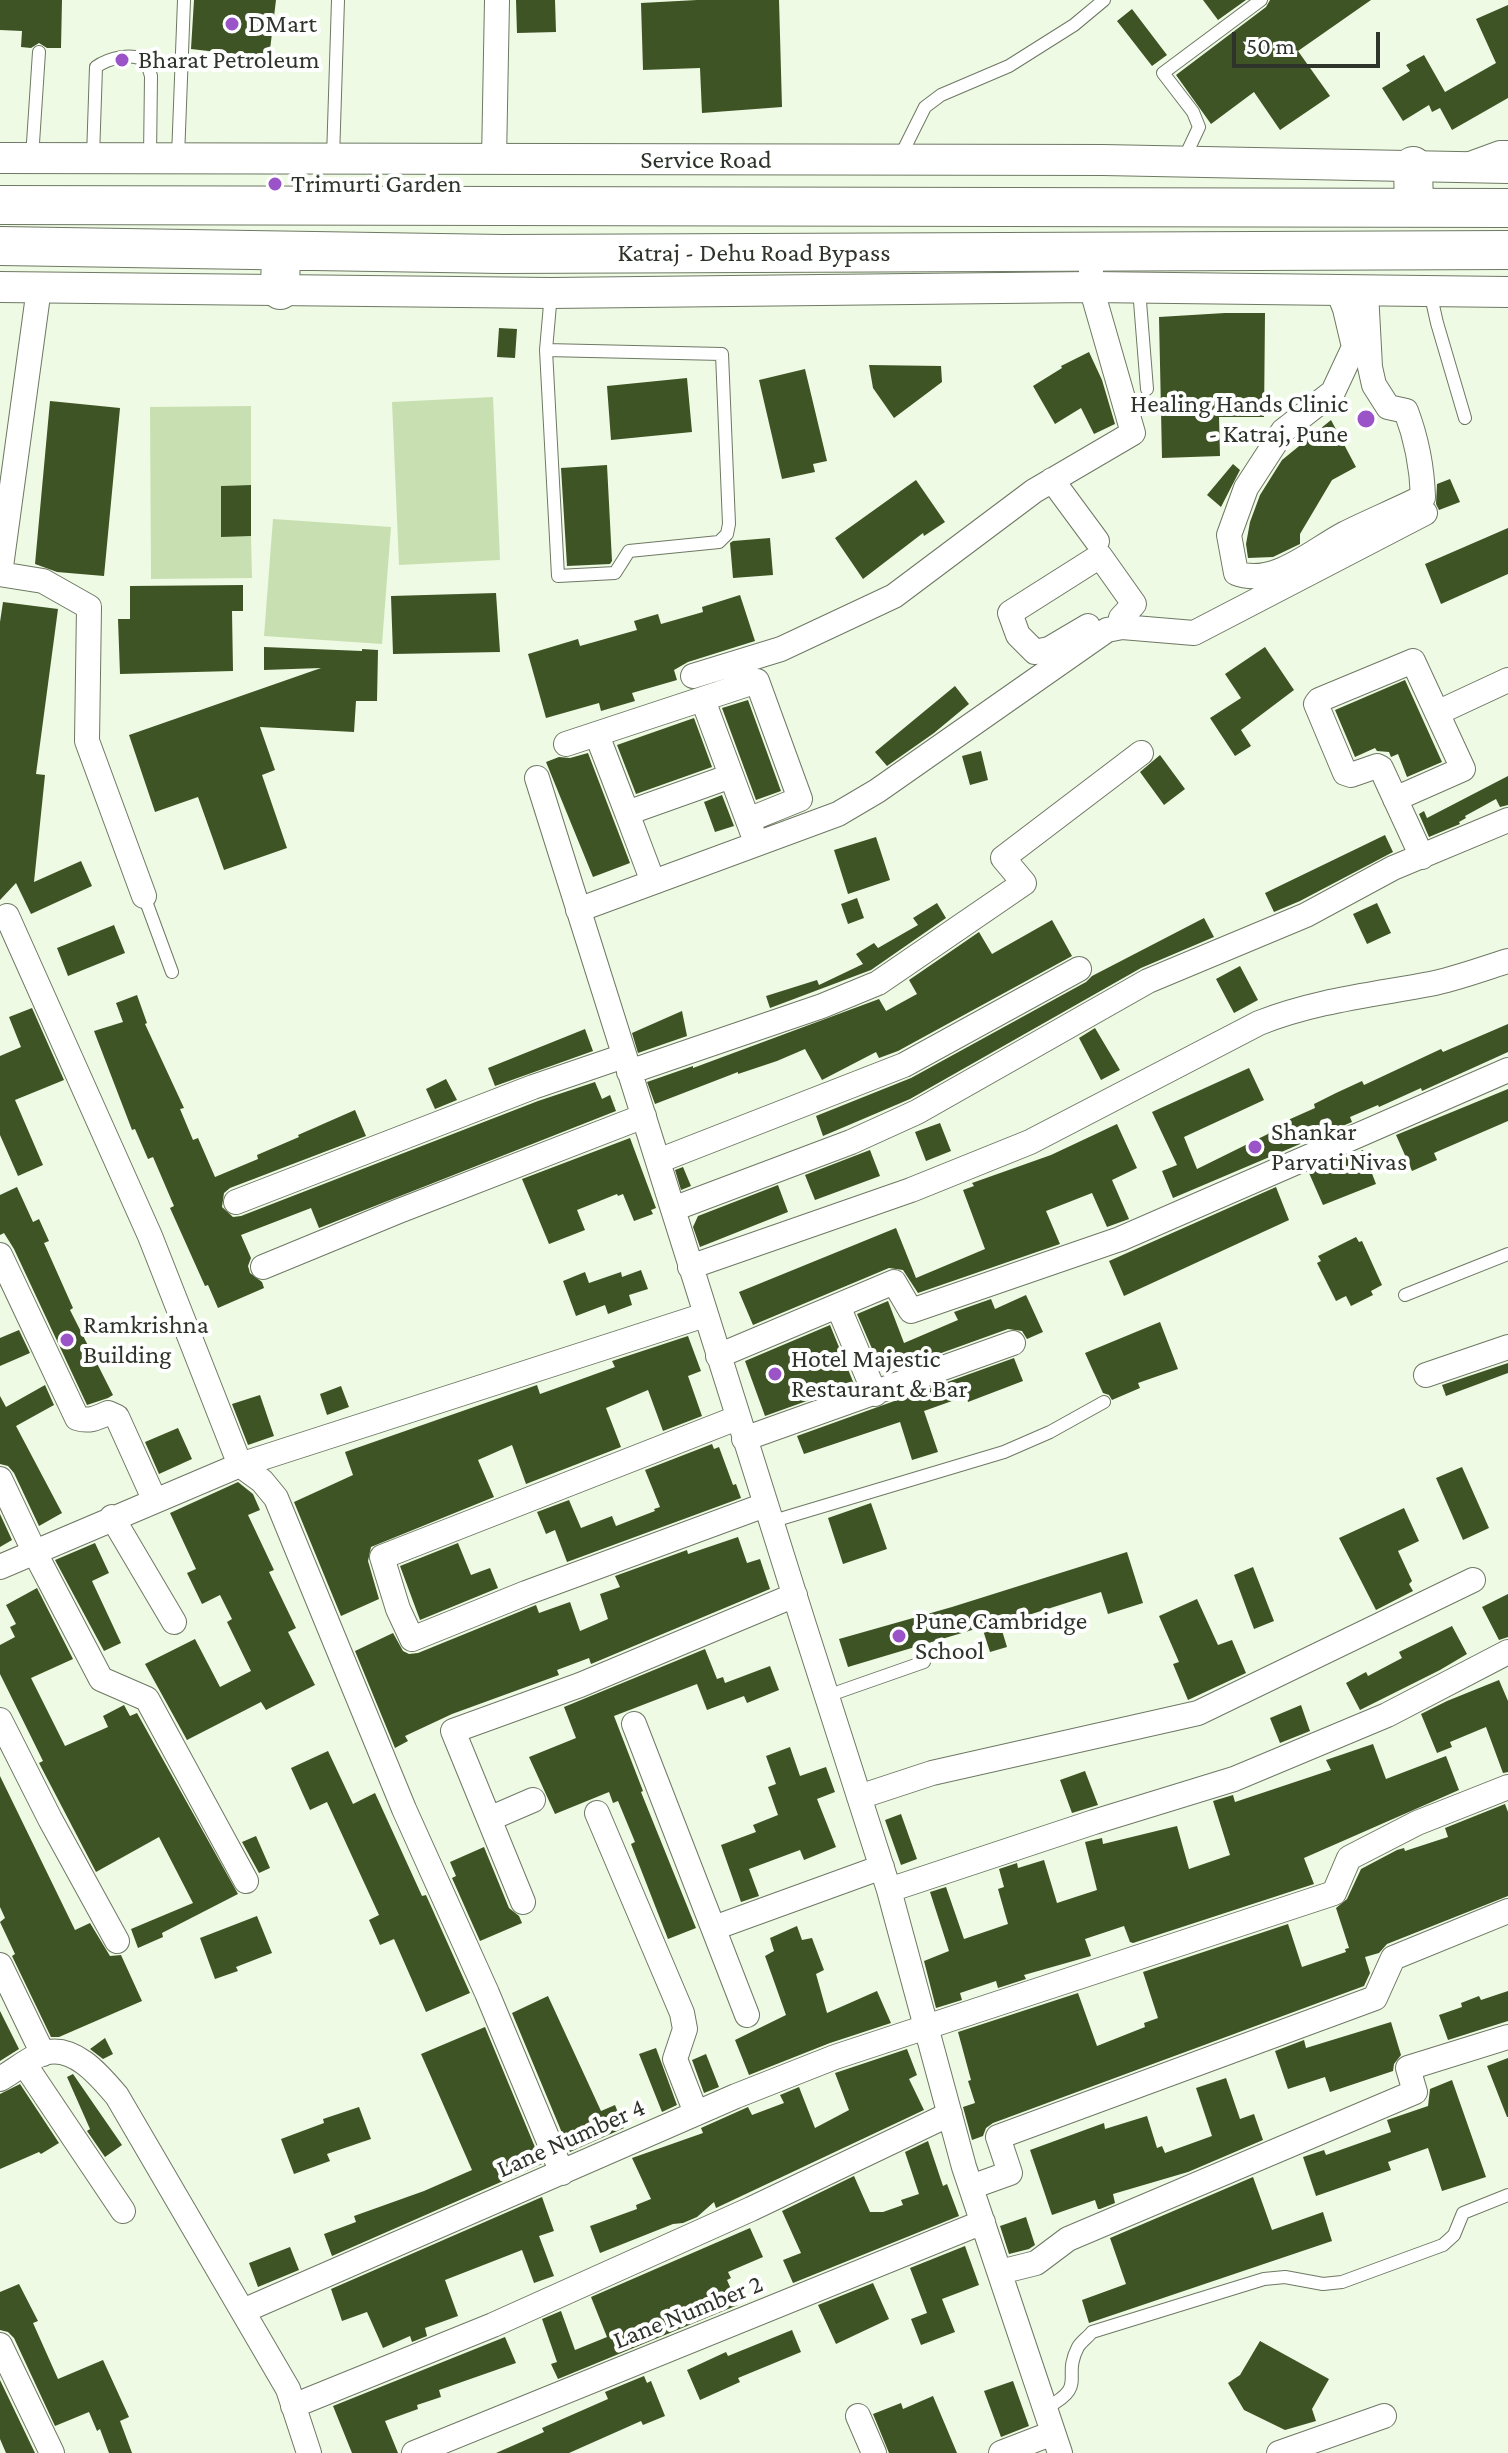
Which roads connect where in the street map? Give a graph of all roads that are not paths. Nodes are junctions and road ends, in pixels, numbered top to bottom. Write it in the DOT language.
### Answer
graph roads {
  1 [pos="184,0"];
  2 [pos="338,0"];
  3 [pos="497,0"];
  4 [pos="1104,0"];
  5 [pos="1261,0"];
  6 [pos="39,52"];
  7 [pos="1508,153"];
  8 [pos="93,157"];
  9 [pos="164,157"];
  10 [pos="0,158"];
  11 [pos="32,158"];
  12 [pos="333,158"];
  13 [pos="899,159"];
  14 [pos="494,160"];
  15 [pos="1183,162"];
  16 [pos="1413,166"];
  17 [pos="1460,167"];
  18 [pos="1508,168"];
  19 [pos="0,205"];
  20 [pos="1414,208"];
  21 [pos="1508,208"];
  22 [pos="0,246"];
  23 [pos="1508,250"];
  24 [pos="281,251"];
  25 [pos="1091,271"];
  26 [pos="0,287"];
  27 [pos="39,288"];
  28 [pos="1139,289"];
  29 [pos="280,290"];
  30 [pos="1352,292"];
  31 [pos="1430,292"];
  32 [pos="1508,292"];
  33 [pos="551,293"];
  34 [pos="546,350"];
  35 [pos="1147,389"];
  36 [pos="1465,418"];
  37 [pos="1052,480"];
  38 [pos="1425,513"];
  39 [pos="1097,541"];
  40 [pos="0,574"];
  41 [pos="1122,623"];
  42 [pos="693,676"];
  43 [pos="1508,680"];
  44 [pos="703,700"];
  45 [pos="1437,713"];
  46 [pos="597,735"];
  47 [pos="566,744"];
  48 [pos="1141,753"];
  49 [pos="731,776"];
  50 [pos="537,778"];
  51 [pos="1395,799"];
  52 [pos="627,813"];
  53 [pos="748,820"];
  54 [pos="1508,820"];
  55 [pos="756,844"];
  56 [pos="1422,857"];
  57 [pos="653,882"];
  58 [pos="144,896"];
  59 [pos="578,910"];
  60 [pos="7,916"];
  61 [pos="1508,961"];
  62 [pos="1079,969"];
  63 [pos="172,972"];
  64 [pos="626,1064"];
  65 [pos="1508,1070"];
  66 [pos="644,1116"];
  67 [pos="658,1161"];
  68 [pos="236,1202"];
  69 [pos="673,1209"];
  70 [pos="1508,1254"];
  71 [pos="0,1255"];
  72 [pos="263,1267"];
  73 [pos="690,1267"];
  74 [pos="1405,1295"];
  75 [pos="838,1306"];
  76 [pos="705,1315"];
  77 [pos="1013,1343"];
  78 [pos="1508,1347"];
  79 [pos="718,1356"];
  80 [pos="1426,1375"];
  81 [pos="875,1394"];
  82 [pos="1104,1402"];
  83 [pos="740,1428"];
  84 [pos="240,1465"];
  85 [pos="0,1479"];
  86 [pos="155,1501"];
  87 [pos="768,1514"];
  88 [pos="112,1517"];
  89 [pos="35,1553"];
  90 [pos="0,1567"];
  91 [pos="1473,1580"];
  92 [pos="795,1595"];
  93 [pos="174,1622"];
  94 [pos="1508,1652"];
  95 [pos="924,1662"];
  96 [pos="827,1696"];
  97 [pos="0,1720"];
  98 [pos="634,1724"];
  99 [pos="1508,1787"];
  100 [pos="859,1797"];
  101 [pos="533,1800"];
  102 [pos="597,1813"];
  103 [pos="489,1819"];
  104 [pos="885,1879"];
  105 [pos="246,1881"];
  106 [pos="523,1902"];
  107 [pos="1508,1911"];
  108 [pos="714,1928"];
  109 [pos="117,1941"];
  110 [pos="0,1965"];
  111 [pos="747,2015"];
  112 [pos="926,2028"];
  113 [pos="1508,2037"];
  114 [pos="34,2059"];
  115 [pos="0,2079"];
  116 [pos="696,2113"];
  117 [pos="950,2114"];
  118 [pos="562,2173"];
  119 [pos="971,2187"];
  120 [pos="1508,2195"];
  121 [pos="123,2211"];
  122 [pos="983,2222"];
  123 [pos="1000,2272"];
  124 [pos="243,2311"];
  125 [pos="0,2345"];
  126 [pos="293,2406"];
  127 [pos="1046,2408"];
  128 [pos="858,2416"];
  129 [pos="1384,2416"];
  130 [pos="1056,2443"];
  131 [pos="52,2453"];
  132 [pos="309,2453"];
  133 [pos="414,2453"];
  134 [pos="874,2453"];
  135 [pos="1001,2453"];
  136 [pos="1279,2453"];
  1 -- 9 [label="lane"];
  2 -- 12 [label="lane"];
  3 -- 14 [label="street"];
  4 -- 13 [label="lane"];
  5 -- 15 [label="lane"];
  6 -- 11 [label="lane"];
  7 -- 17 [label="street"];
  8 -- 9 [label="street, Service Road"];
  8 -- 9 [label="lane"];
  8 -- 11 [label="street, Service Road"];
  9 -- 12 [label="street, Service Road"];
  10 -- 11 [label="street, Service Road"];
  12 -- 14 [label="street, Service Road"];
  13 -- 14 [label="street, Service Road"];
  13 -- 15 [label="street, Service Road"];
  15 -- 16 [label="street, Service Road"];
  16 -- 17 [label="street, Service Road"];
  16 -- 20 [label="highway"];
  17 -- 18 [label="street, Service Road"];
  19 -- 20 [label="highway, Katraj - Dehu Road Bypass"];
  20 -- 21 [label="highway, Katraj - Dehu Road Bypass"];
  22 -- 24 [label="highway, Katraj - Dehu Road Bypass"];
  23 -- 25 [label="highway, Katraj - Dehu Road Bypass"];
  24 -- 25 [label="highway, Katraj - Dehu Road Bypass"];
  24 -- 29 [label="highway"];
  25 -- 28 [label="street"];
  25 -- 33 [label="street"];
  25 -- 37 [label="street"];
  26 -- 27 [label="street"];
  27 -- 29 [label="street"];
  27 -- 40 [label="street"];
  28 -- 30 [label="street"];
  28 -- 35 [label="lane"];
  29 -- 33 [label="street"];
  30 -- 30 [label="street"];
  30 -- 31 [label="street"];
  31 -- 32 [label="street"];
  31 -- 36 [label="lane"];
  33 -- 34 [label="lane"];
  34 -- 34 [label="lane"];
  37 -- 39 [label="street"];
  37 -- 42 [label="street"];
  38 -- 41 [label="street"];
  40 -- 58 [label="street"];
  41 -- 41 [label="street"];
  41 -- 55 [label="street"];
  43 -- 45 [label="street"];
  44 -- 46 [label="street"];
  44 -- 49 [label="street"];
  44 -- 53 [label="street"];
  45 -- 51 [label="street"];
  45 -- 51 [label="street"];
  46 -- 47 [label="street"];
  46 -- 52 [label="street"];
  48 -- 64 [label="street"];
  49 -- 52 [label="street"];
  49 -- 53 [label="street"];
  50 -- 59 [label="street"];
  51 -- 56 [label="street"];
  52 -- 57 [label="street"];
  53 -- 55 [label="street"];
  54 -- 56 [label="street"];
  55 -- 57 [label="street"];
  56 -- 69 [label="street"];
  57 -- 59 [label="street"];
  58 -- 63 [label="lane"];
  59 -- 64 [label="street"];
  60 -- 84 [label="street"];
  61 -- 73 [label="street"];
  62 -- 67 [label="street"];
  64 -- 66 [label="street"];
  64 -- 68 [label="street"];
  65 -- 75 [label="street"];
  66 -- 67 [label="street"];
  66 -- 72 [label="street"];
  67 -- 69 [label="street"];
  69 -- 73 [label="street"];
  70 -- 74 [label="lane"];
  71 -- 86 [label="street"];
  73 -- 76 [label="street"];
  75 -- 79 [label="street"];
  75 -- 81 [label="street"];
  76 -- 79 [label="street"];
  76 -- 84 [label="street"];
  77 -- 81 [label="street"];
  78 -- 80 [label="street"];
  79 -- 83 [label="street"];
  81 -- 83 [label="street"];
  82 -- 87 [label="lane"];
  83 -- 87 [label="street"];
  83 -- 87 [label="street"];
  84 -- 86 [label="street"];
  84 -- 118 [label="street"];
  85 -- 89 [label="street"];
  86 -- 88 [label="street"];
  87 -- 92 [label="street"];
  88 -- 89 [label="street"];
  88 -- 93 [label="street"];
  89 -- 90 [label="street"];
  89 -- 105 [label="street"];
  91 -- 100 [label="street"];
  92 -- 96 [label="street"];
  92 -- 103 [label="street"];
  94 -- 104 [label="street"];
  95 -- 96 [label="lane"];
  96 -- 100 [label="street"];
  97 -- 109 [label="street"];
  98 -- 108 [label="street"];
  99 -- 112 [label="street, Lane Number 4"];
  100 -- 104 [label="street"];
  101 -- 103 [label="street"];
  102 -- 116 [label="street"];
  103 -- 106 [label="street"];
  104 -- 108 [label="street"];
  104 -- 112 [label="street"];
  107 -- 119 [label="street"];
  108 -- 111 [label="street"];
  110 -- 114 [label="street"];
  112 -- 116 [label="street, Lane Number 4"];
  112 -- 117 [label="street"];
  113 -- 123 [label="street"];
  114 -- 115 [label="street"];
  114 -- 121 [label="street"];
  114 -- 124 [label="street"];
  116 -- 118 [label="street, Lane Number 4"];
  117 -- 119 [label="street"];
  117 -- 126 [label="street"];
  118 -- 124 [label="street, Lane Number 4"];
  119 -- 122 [label="street"];
  120 -- 127 [label="lane"];
  122 -- 123 [label="street"];
  122 -- 133 [label="street, Lane Number 2"];
  123 -- 127 [label="street"];
  124 -- 126 [label="street"];
  125 -- 131 [label="street"];
  126 -- 132 [label="street"];
  127 -- 130 [label="street"];
  128 -- 134 [label="street"];
  129 -- 136 [label="street"];
  130 -- 135 [label="street"];
}
